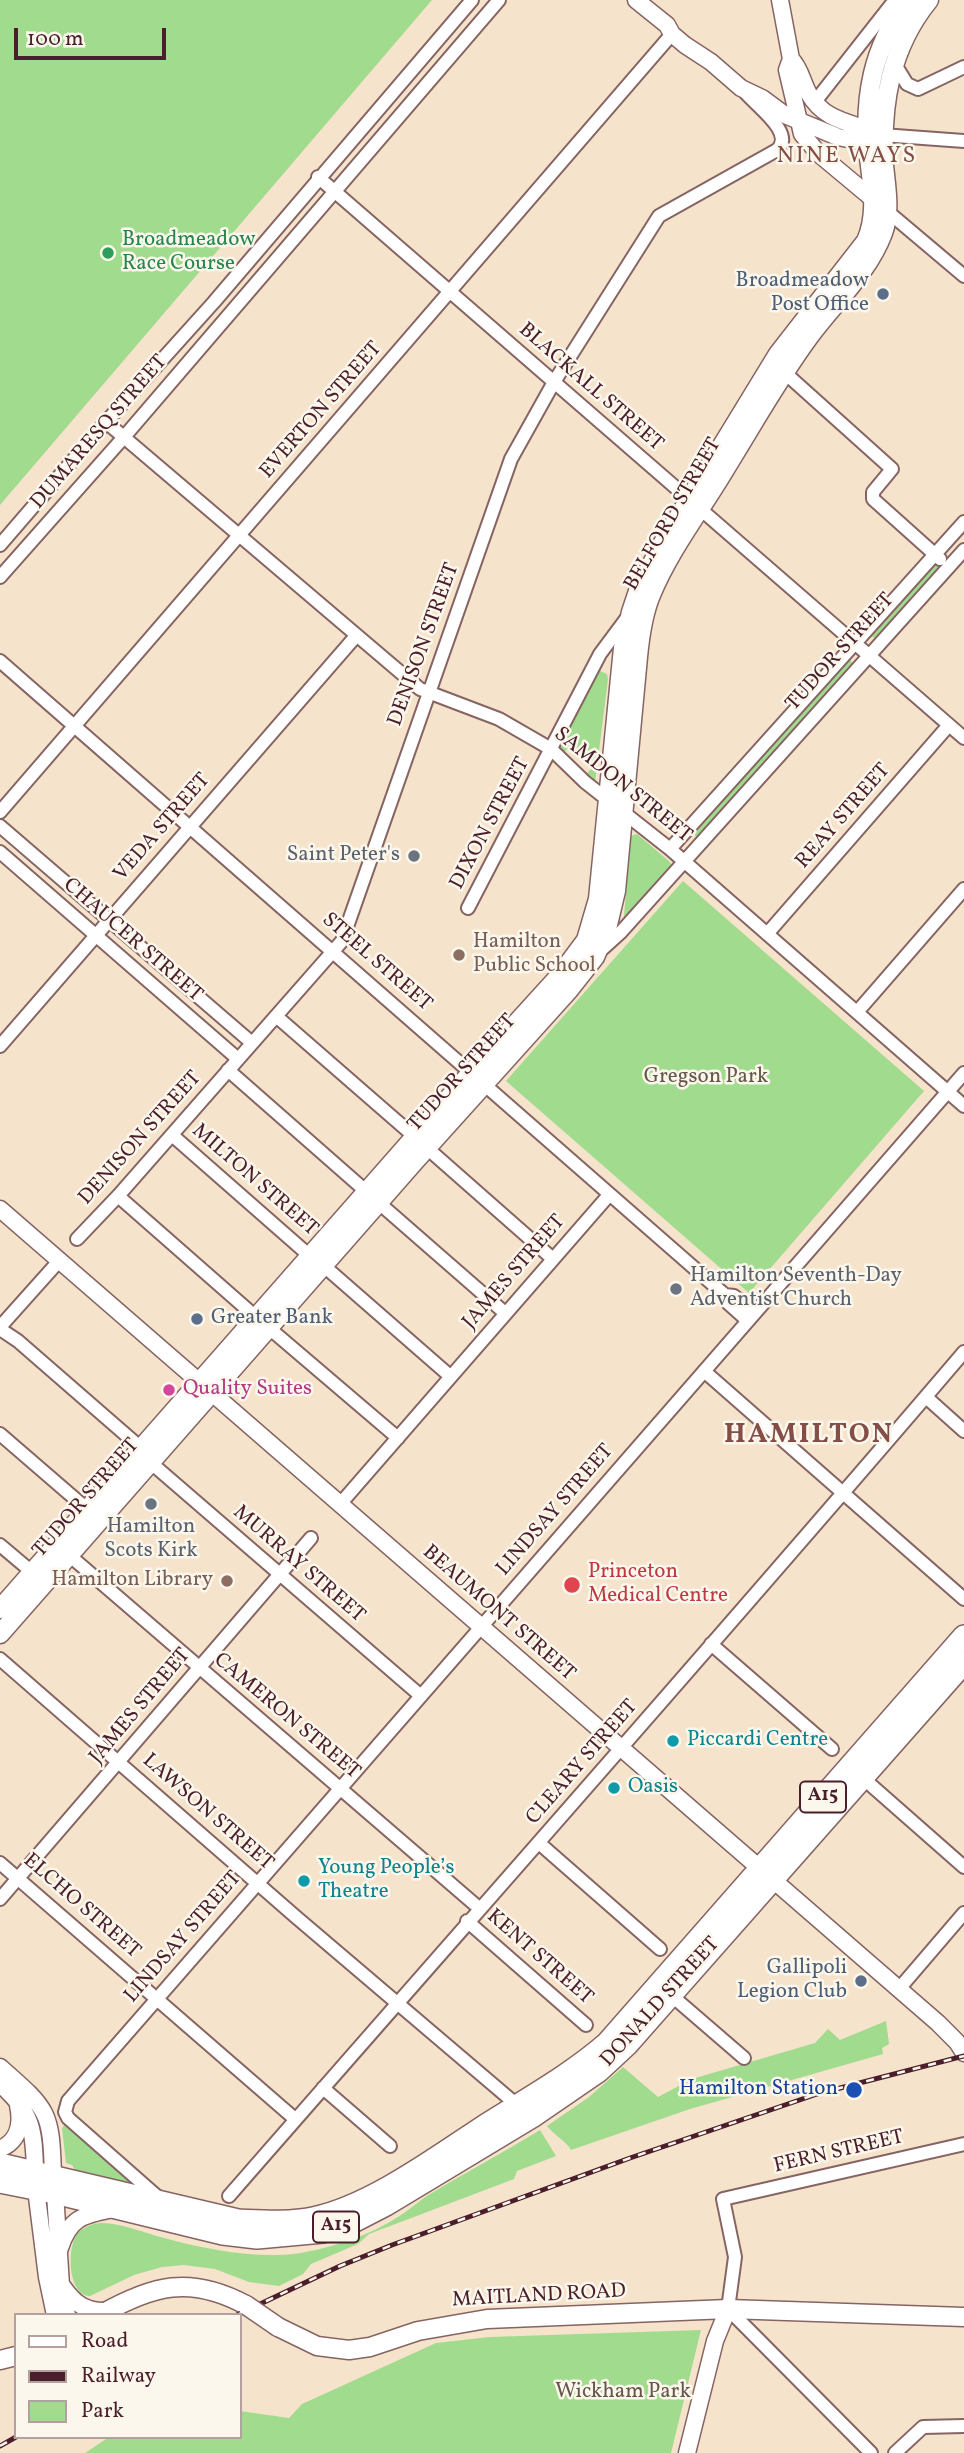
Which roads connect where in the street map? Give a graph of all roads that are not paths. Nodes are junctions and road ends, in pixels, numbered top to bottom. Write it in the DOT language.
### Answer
graph roads {
  1 [pos="472,0"];
  2 [pos="499,0"];
  3 [pos="636,0"];
  4 [pos="780,0"];
  5 [pos="929,0"];
  6 [pos="908,1"];
  7 [pos="672,34"];
  8 [pos="791,60"];
  9 [pos="894,63"];
  10 [pos="964,66"];
  11 [pos="404,78"];
  12 [pos="741,88"];
  13 [pos="419,91"];
  14 [pos="814,103"];
  15 [pos="799,120"];
  16 [pos="872,136"];
  17 [pos="964,141"];
  18 [pos="318,177"];
  19 [pos="333,191"];
  20 [pos="880,205"];
  21 [pos="964,275"];
  22 [pos="450,292"];
  23 [pos="214,302"];
  24 [pos="229,314"];
  25 [pos="784,372"];
  26 [pos="554,382"];
  27 [pos="106,422"];
  28 [pos="124,437"];
  29 [pos="695,504"];
  30 [pos="964,522"];
  31 [pos="240,535"];
  32 [pos="0,545"];
  33 [pos="964,550"];
  34 [pos="934,554"];
  35 [pos="949,566"];
  36 [pos="0,577"];
  37 [pos="631,612"];
  38 [pos="356,636"];
  39 [pos="854,644"];
  40 [pos="869,656"];
  41 [pos="0,662"];
  42 [pos="428,693"];
  43 [pos="949,725"];
  44 [pos="75,726"];
  45 [pos="964,738"];
  46 [pos="551,749"];
  47 [pos="608,800"];
  48 [pos="0,812"];
  49 [pos="624,812"];
  50 [pos="0,825"];
  51 [pos="190,827"];
  52 [pos="670,849"];
  53 [pos="0,852"];
  54 [pos="685,862"];
  55 [pos="964,889"];
  56 [pos="468,908"];
  57 [pos="595,915"];
  58 [pos="109,920"];
  59 [pos="767,934"];
  60 [pos="96,936"];
  61 [pos="333,951"];
  62 [pos="595,957"];
  63 [pos="858,1011"];
  64 [pos="276,1016"];
  65 [pos="252,1043"];
  66 [pos="0,1046"];
  67 [pos="238,1059"];
  68 [pos="228,1070"];
  69 [pos="964,1073"];
  70 [pos="478,1078"];
  71 [pos="948,1091"];
  72 [pos="964,1106"];
  73 [pos="172,1135"];
  74 [pos="421,1142"];
  75 [pos="609,1195"];
  76 [pos="118,1196"];
  77 [pos="373,1198"];
  78 [pos="0,1209"];
  79 [pos="77,1239"];
  80 [pos="553,1259"];
  81 [pos="59,1261"];
  82 [pos="317,1261"];
  83 [pos="505,1313"];
  84 [pos="751,1316"];
  85 [pos="263,1323"];
  86 [pos="0,1328"];
  87 [pos="964,1352"];
  88 [pos="704,1371"];
  89 [pos="450,1376"];
  90 [pos="206,1387"];
  91 [pos="926,1397"];
  92 [pos="964,1431"];
  93 [pos="0,1434"];
  94 [pos="398,1438"];
  95 [pos="146,1455"];
  96 [pos="842,1493"];
  97 [pos="341,1503"];
  98 [pos="88,1510"];
  99 [pos="311,1538"];
  100 [pos="0,1545"];
  101 [pos="69,1555"];
  102 [pos="32,1573"];
  103 [pos="280,1574"];
  104 [pos="964,1599"];
  105 [pos="0,1609"];
  106 [pos="481,1627"];
  107 [pos="0,1633"];
  108 [pos="964,1636"];
  109 [pos="711,1644"];
  110 [pos="0,1658"];
  111 [pos="964,1663"];
  112 [pos="199,1668"];
  113 [pos="421,1696"];
  114 [pos="621,1749"];
  115 [pos="832,1749"];
  116 [pos="120,1762"];
  117 [pos="864,1779"];
  118 [pos="340,1788"];
  119 [pos="539,1843"];
  120 [pos="0,1863"];
  121 [pos="964,1867"];
  122 [pos="766,1875"];
  123 [pos="19,1878"];
  124 [pos="257,1884"];
  125 [pos="0,1899"];
  126 [pos="479,1908"];
  127 [pos="964,1913"];
  128 [pos="467,1921"];
  129 [pos="660,1949"];
  130 [pos="898,1990"];
  131 [pos="671,1995"];
  132 [pos="157,1999"];
  133 [pos="397,2003"];
  134 [pos="586,2025"];
  135 [pos="964,2053"];
  136 [pos="744,2058"];
  137 [pos="0,2067"];
  138 [pos="0,2084"];
  139 [pos="323,2088"];
  140 [pos="16,2098"];
  141 [pos="525,2111"];
  142 [pos="295,2119"];
  143 [pos="964,2144"];
  144 [pos="390,2146"];
  145 [pos="0,2150"];
  146 [pos="0,2164"];
  147 [pos="0,2182"];
  148 [pos="45,2182"];
  149 [pos="229,2196"];
  150 [pos="165,2204"];
  151 [pos="116,2208"];
  152 [pos="59,2251"];
  153 [pos="61,2285"];
  154 [pos="729,2301"];
  155 [pos="55,2313"];
  156 [pos="67,2313"];
  157 [pos="103,2313"];
  158 [pos="964,2317"];
  159 [pos="964,2426"];
  160 [pos="687,2453"];
  161 [pos="871,2453"];
  162 [pos="895,2453"];
  1 -- 11 [label="street, DUMARESQ STREET"];
  2 -- 13 [label="street, DUMARESQ STREET"];
  3 -- 7 [label="main road"];
  4 -- 8 [label="main road"];
  5 -- 9 [label="main road"];
  6 -- 14 [label="street"];
  6 -- 16 [label="main road"];
  7 -- 12 [label="main road"];
  7 -- 22 [label="street, EVERTON STREET"];
  8 -- 14 [label="main road"];
  8 -- 15 [label="main road"];
  9 -- 10 [label="street"];
  9 -- 16 [label="main road"];
  11 -- 13 [label="street"];
  11 -- 18 [label="street, DUMARESQ STREET"];
  12 -- 15 [label="main road"];
  12 -- 26 [label="street, DENISON STREET"];
  13 -- 19 [label="street, DUMARESQ STREET"];
  14 -- 16 [label="main road"];
  15 -- 16 [label="main road"];
  15 -- 20 [label="main road"];
  16 -- 17 [label="street"];
  16 -- 20 [label="main road, BELFORD STREET"];
  18 -- 19 [label="street, BLACKALL STREET"];
  18 -- 23 [label="street, DUMARESQ STREET"];
  19 -- 22 [label="street, BLACKALL STREET"];
  19 -- 24 [label="street, DUMARESQ STREET"];
  20 -- 21 [label="street"];
  20 -- 25 [label="main road, BELFORD STREET"];
  20 -- 29 [label="main road, BELFORD STREET"];
  22 -- 26 [label="street, BLACKALL STREET"];
  22 -- 31 [label="street, EVERTON STREET"];
  23 -- 24 [label="street"];
  23 -- 27 [label="street, DUMARESQ STREET"];
  24 -- 28 [label="street, DUMARESQ STREET"];
  25 -- 29 [label="main road, BELFORD STREET"];
  25 -- 34 [label="street"];
  26 -- 29 [label="street, BLACKALL STREET"];
  26 -- 42 [label="street, DENISON STREET"];
  27 -- 28 [label="street, SAMDON STREET"];
  27 -- 32 [label="street, DUMARESQ STREET"];
  28 -- 31 [label="street, SAMDON STREET"];
  28 -- 36 [label="street, DUMARESQ STREET"];
  29 -- 37 [label="main road, BELFORD STREET"];
  29 -- 39 [label="street, BLACKALL STREET"];
  29 -- 49 [label="main road, BELFORD STREET"];
  30 -- 34 [label="street, TUDOR STREET"];
  31 -- 38 [label="street, SAMDON STREET"];
  31 -- 44 [label="street, EVERTON STREET"];
  33 -- 35 [label="street, TUDOR STREET"];
  34 -- 35 [label="street"];
  34 -- 39 [label="street, TUDOR STREET"];
  35 -- 40 [label="street, TUDOR STREET"];
  37 -- 46 [label="street, DIXON STREET"];
  37 -- 47 [label="main road, BELFORD STREET"];
  38 -- 42 [label="street, SAMDON STREET"];
  38 -- 51 [label="street, VEDA STREET"];
  39 -- 40 [label="street, BLACKALL STREET"];
  39 -- 52 [label="street, TUDOR STREET"];
  40 -- 43 [label="street, BLACKALL STREET"];
  40 -- 54 [label="street, TUDOR STREET"];
  41 -- 44 [label="street, STEEL STREET"];
  42 -- 46 [label="street, SAMDON STREET"];
  42 -- 61 [label="street, DENISON STREET"];
  43 -- 45 [label="street, BLACKALL STREET"];
  43 -- 59 [label="street, REAY STREET"];
  44 -- 48 [label="street, EVERTON STREET"];
  44 -- 51 [label="street, STEEL STREET"];
  46 -- 47 [label="street, SAMDON STREET"];
  46 -- 56 [label="street, DIXON STREET"];
  47 -- 49 [label="street, SAMDON STREET"];
  47 -- 57 [label="main road, BELFORD STREET"];
  49 -- 52 [label="street, SAMDON STREET"];
  49 -- 62 [label="main road, BELFORD STREET"];
  50 -- 58 [label="street, CHAUCER STREET"];
  51 -- 58 [label="street, VEDA STREET"];
  51 -- 61 [label="street, STEEL STREET"];
  52 -- 54 [label="street, SAMDON STREET"];
  53 -- 60 [label="street, CHAUCER STREET"];
  54 -- 59 [label="street, SAMDON STREET"];
  54 -- 62 [label="street, TUDOR STREET"];
  55 -- 63 [label="street"];
  57 -- 70 [label="main road, TUDOR STREET"];
  58 -- 60 [label="street, VEDA STREET"];
  58 -- 65 [label="street, CHAUCER STREET"];
  59 -- 63 [label="street, SAMDON STREET"];
  60 -- 66 [label="street, VEDA STREET"];
  60 -- 67 [label="street, CHAUCER STREET"];
  61 -- 64 [label="street, DENISON STREET"];
  61 -- 70 [label="street, STEEL STREET"];
  62 -- 70 [label="main road, TUDOR STREET"];
  63 -- 71 [label="street, SAMDON STREET"];
  64 -- 65 [label="street, DENISON STREET"];
  64 -- 74 [label="street"];
  65 -- 67 [label="street, DENISON STREET"];
  67 -- 68 [label="street, DENISON STREET"];
  68 -- 73 [label="street, DENISON STREET"];
  68 -- 77 [label="street"];
  69 -- 71 [label="street, LINDSAY STREET"];
  70 -- 74 [label="main road, TUDOR STREET"];
  70 -- 75 [label="street, STEEL STREET"];
  71 -- 72 [label="street, SAMDON STREET"];
  71 -- 84 [label="street, LINDSAY STREET"];
  73 -- 76 [label="street, DENISON STREET"];
  73 -- 82 [label="street, MILTON STREET"];
  74 -- 77 [label="main road, TUDOR STREET"];
  74 -- 80 [label="street"];
  75 -- 80 [label="street, JAMES STREET"];
  75 -- 84 [label="street, STEEL STREET"];
  76 -- 79 [label="street, DENISON STREET"];
  76 -- 85 [label="street"];
  77 -- 82 [label="main road, TUDOR STREET"];
  77 -- 83 [label="street"];
  78 -- 81 [label="main road, BEAUMONT STREET"];
  80 -- 83 [label="street, JAMES STREET"];
  81 -- 86 [label="street"];
  81 -- 90 [label="main road, BEAUMONT STREET"];
  82 -- 85 [label="main road, TUDOR STREET"];
  82 -- 89 [label="street, MILTON STREET"];
  83 -- 89 [label="street, JAMES STREET"];
  84 -- 88 [label="street, LINDSAY STREET"];
  85 -- 90 [label="main road, TUDOR STREET"];
  85 -- 94 [label="street"];
  86 -- 95 [label="street, MURRAY STREET"];
  87 -- 91 [label="street, CLEARY STREET"];
  88 -- 96 [label="street"];
  88 -- 106 [label="street, LINDSAY STREET"];
  89 -- 94 [label="street, JAMES STREET"];
  90 -- 95 [label="main road, TUDOR STREET"];
  90 -- 97 [label="main road, BEAUMONT STREET"];
  91 -- 92 [label="street"];
  91 -- 96 [label="street, CLEARY STREET"];
  93 -- 98 [label="street"];
  94 -- 97 [label="street, JAMES STREET"];
  95 -- 98 [label="main road, TUDOR STREET"];
  95 -- 101 [label="main road, TUDOR STREET"];
  95 -- 103 [label="street, MURRAY STREET"];
  96 -- 104 [label="street"];
  96 -- 109 [label="street, CLEARY STREET"];
  97 -- 106 [label="main road, BEAUMONT STREET"];
  98 -- 102 [label="main road, TUDOR STREET"];
  99 -- 103 [label="street, JAMES STREET"];
  100 -- 102 [label="street"];
  101 -- 107 [label="main road, TUDOR STREET"];
  101 -- 112 [label="street, CAMERON STREET"];
  102 -- 105 [label="main road, TUDOR STREET"];
  103 -- 112 [label="street, JAMES STREET"];
  103 -- 113 [label="street, MURRAY STREET"];
  106 -- 113 [label="street, LINDSAY STREET"];
  106 -- 114 [label="main road, BEAUMONT STREET"];
  108 -- 122 [label="highway, DONALD STREET / A15"];
  109 -- 114 [label="street, CLEARY STREET"];
  109 -- 115 [label="street"];
  110 -- 116 [label="street, LAWSON STREET"];
  111 -- 117 [label="highway, DONALD STREET / A15"];
  112 -- 116 [label="street, JAMES STREET"];
  112 -- 118 [label="street, CAMERON STREET"];
  113 -- 118 [label="street, LINDSAY STREET"];
  114 -- 119 [label="street, CLEARY STREET"];
  114 -- 122 [label="main road, BEAUMONT STREET"];
  116 -- 123 [label="street, JAMES STREET"];
  116 -- 124 [label="street, LAWSON STREET"];
  117 -- 121 [label="street"];
  117 -- 122 [label="highway, DONALD STREET / A15"];
  118 -- 124 [label="street, LINDSAY STREET"];
  118 -- 126 [label="street, CAMERON STREET"];
  119 -- 126 [label="street, CLEARY STREET"];
  119 -- 129 [label="street"];
  120 -- 123 [label="street, ELCHO STREET"];
  122 -- 130 [label="main road, BEAUMONT STREET"];
  122 -- 131 [label="highway, DONALD STREET / A15"];
  122 -- 141 [label="highway, DONALD STREET / A15"];
  123 -- 125 [label="street, JAMES STREET"];
  123 -- 132 [label="street, ELCHO STREET"];
  124 -- 132 [label="street, LINDSAY STREET"];
  124 -- 133 [label="street, LAWSON STREET"];
  126 -- 128 [label="street, CLEARY STREET"];
  127 -- 130 [label="street"];
  128 -- 133 [label="street, CLEARY STREET"];
  128 -- 134 [label="street, KENT STREET"];
  130 -- 135 [label="main road, BEAUMONT STREET"];
  131 -- 136 [label="street"];
  131 -- 141 [label="highway, DONALD STREET / A15"];
  132 -- 142 [label="street, ELCHO STREET"];
  132 -- 150 [label="street, LINDSAY STREET"];
  133 -- 139 [label="street, CLEARY STREET"];
  133 -- 141 [label="street, LAWSON STREET"];
  137 -- 148 [label="main road"];
  138 -- 140 [label="main road"];
  139 -- 142 [label="street, CLEARY STREET"];
  139 -- 144 [label="street"];
  140 -- 145 [label="main road"];
  140 -- 148 [label="main road"];
  141 -- 150 [label="highway, DONALD STREET / A15"];
  141 -- 151 [label="highway, DONALD STREET / A15"];
  142 -- 149 [label="street, CLEARY STREET"];
  143 -- 154 [label="street, FERN STREET"];
  146 -- 148 [label="highway, A15"];
  147 -- 148 [label="highway, A15"];
  148 -- 150 [label="highway, A15"];
  148 -- 151 [label="highway, A15"];
  148 -- 152 [label="main road"];
  148 -- 155 [label="main road"];
  151 -- 152 [label="main road"];
  152 -- 153 [label="main road"];
  153 -- 156 [label="main road"];
  153 -- 157 [label="main road"];
  154 -- 157 [label="main road, MAITLAND ROAD, bridge"];
  154 -- 158 [label="main road, MAITLAND ROAD"];
  154 -- 160 [label="main road"];
  154 -- 161 [label="street"];
  159 -- 162 [label="street"];
}
